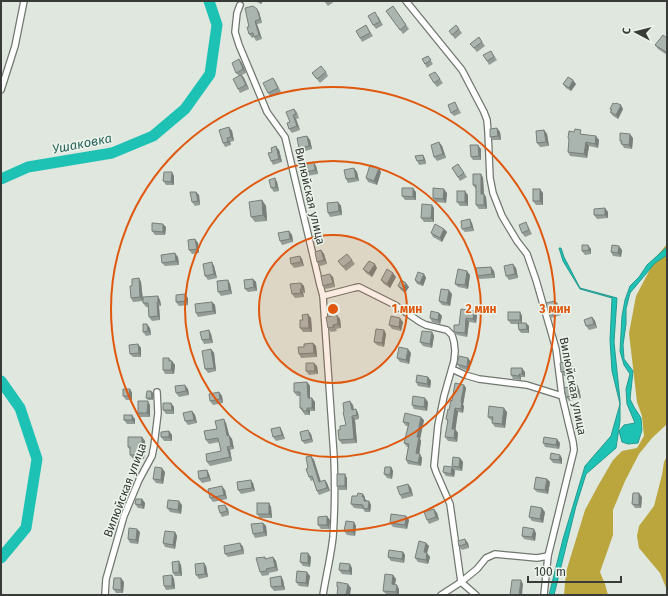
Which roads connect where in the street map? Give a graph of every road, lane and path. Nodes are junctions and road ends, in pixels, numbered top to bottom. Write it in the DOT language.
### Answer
graph roads {
  1 [pos="24,1"];
  2 [pos="406,1"];
  3 [pos="240,4"];
  4 [pos="1,90"];
  5 [pos="322,296"];
  6 [pos="452,370"];
  7 [pos="157,392"];
  8 [pos="562,396"];
  9 [pos="548,556"];
  10 [pos="461,582"];
  11 [pos="105,595"];
  12 [pos="323,595"];
  13 [pos="442,595"];
  14 [pos="476,595"];
  15 [pos="544,595"];
  1 -- 4 [label="street"];
  2 -- 8 [label="street, Вилюйская улица"];
  3 -- 5 [label="street, Вилюйская улица"];
  5 -- 6 [label="street"];
  5 -- 12 [label="street, Вилюйская улица"];
  6 -- 8 [label="street"];
  6 -- 10 [label="street"];
  7 -- 11 [label="street, Вилюйская улица"];
  8 -- 9 [label="street, Вилюйская улица"];
  9 -- 10 [label="street"];
  9 -- 15 [label="street, Вилюйская улица"];
  10 -- 13 [label="street"];
  10 -- 14 [label="street"];
}
